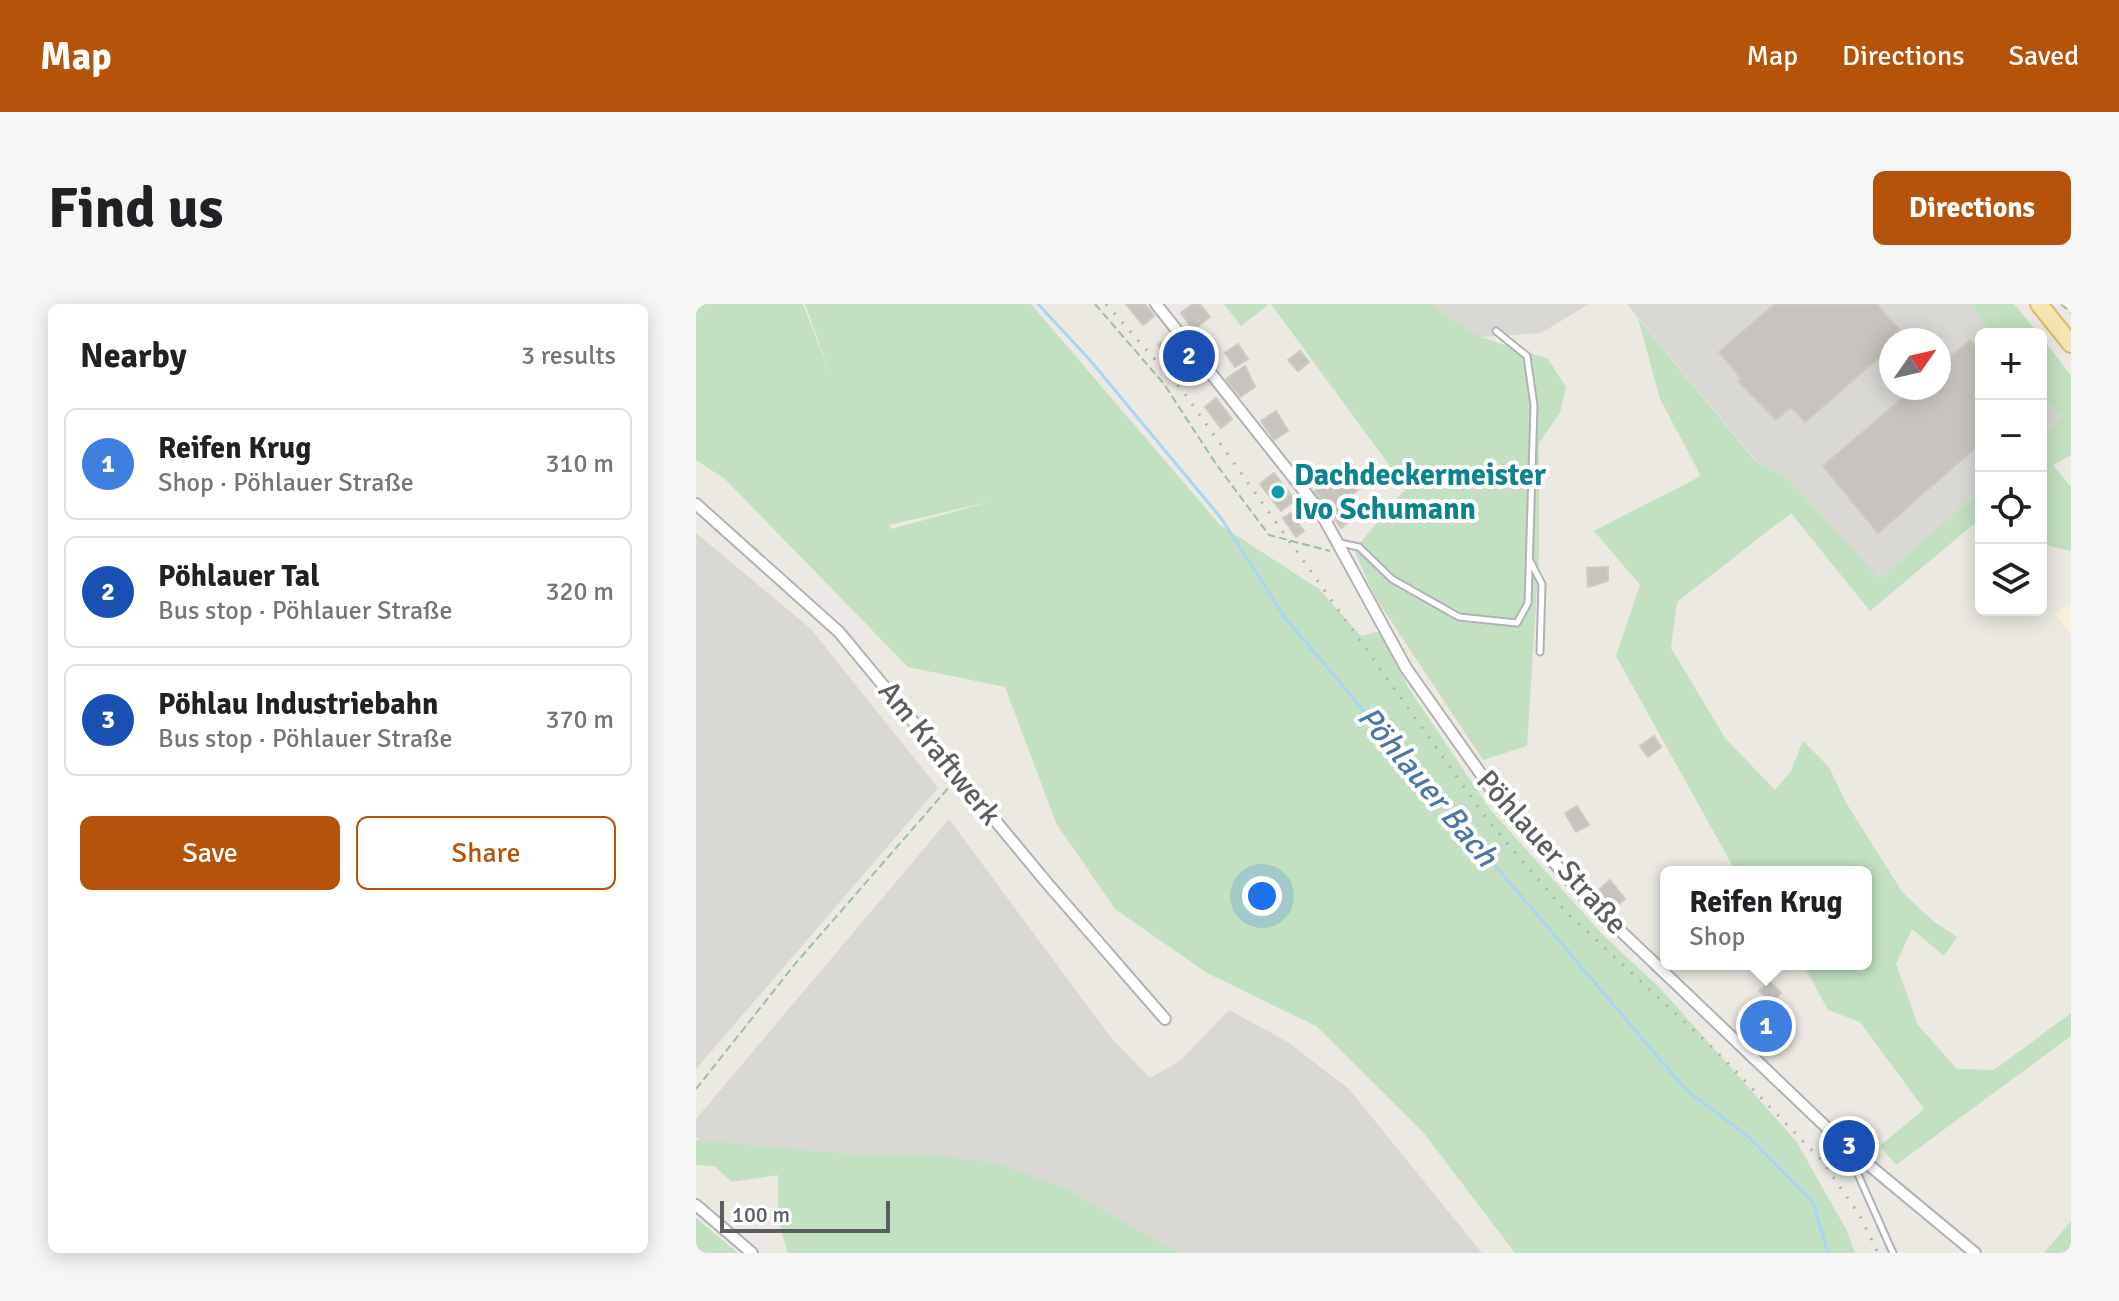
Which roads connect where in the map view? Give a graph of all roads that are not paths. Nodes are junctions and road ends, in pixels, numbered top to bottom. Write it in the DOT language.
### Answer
graph roads {
  1 [pos="1156,304"];
  2 [pos="2050,306"];
  3 [pos="1496,331"];
  4 [pos="2071,344"];
  5 [pos="696,504"];
  6 [pos="1340,543"];
  7 [pos="1529,561"];
  8 [pos="1540,652"];
  9 [pos="1660,968"];
  10 [pos="1662,970"];
  11 [pos="1165,1019"];
  12 [pos="1846,1146"];
  13 [pos="696,1205"];
  14 [pos="752,1253"];
  15 [pos="1893,1253"];
  16 [pos="1975,1253"];
  1 -- 6 [label="street, Pöhlauer Straße"];
  2 -- 4 [label="main road"];
  3 -- 7 [label="lane"];
  5 -- 11 [label="street, Am Kraftwerk"];
  6 -- 7 [label="lane"];
  6 -- 9 [label="street, Pöhlauer Straße"];
  7 -- 8 [label="lane"];
  10 -- 12 [label="street, Pöhlauer Straße"];
  12 -- 15 [label="lane"];
  12 -- 16 [label="street, Pöhlauer Straße"];
  13 -- 14 [label="street"];
}
